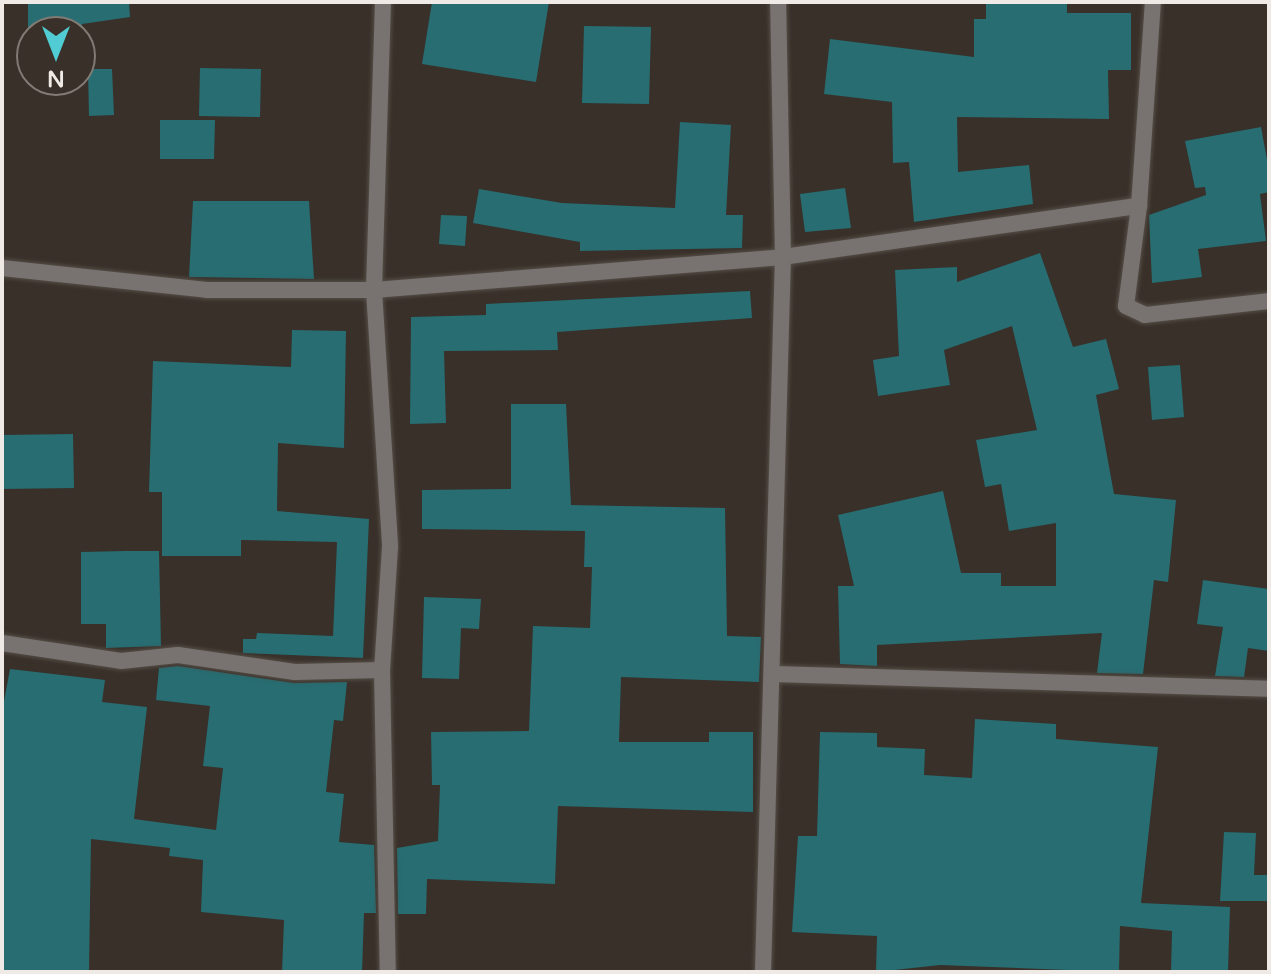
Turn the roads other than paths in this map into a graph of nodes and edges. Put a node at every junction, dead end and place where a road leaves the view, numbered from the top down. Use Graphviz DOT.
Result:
graph roads {
  1 [pos="383,2"];
  2 [pos="778,2"];
  3 [pos="1153,2"];
  4 [pos="1139,206"];
  5 [pos="783,257"];
  6 [pos="2,268"];
  7 [pos="374,290"];
  8 [pos="1269,301"];
  9 [pos="2,643"];
  10 [pos="382,670"];
  11 [pos="773,674"];
  12 [pos="1269,689"];
  13 [pos="388,972"];
  14 [pos="763,972"];
  1 -- 7 [label="street"];
  2 -- 5 [label="street"];
  3 -- 4 [label="street"];
  4 -- 5 [label="street"];
  4 -- 8 [label="street"];
  5 -- 7 [label="street"];
  5 -- 11 [label="street"];
  6 -- 7 [label="street"];
  7 -- 10 [label="street"];
  9 -- 10 [label="street"];
  10 -- 13 [label="street"];
  11 -- 12 [label="street"];
  11 -- 14 [label="street"];
}
